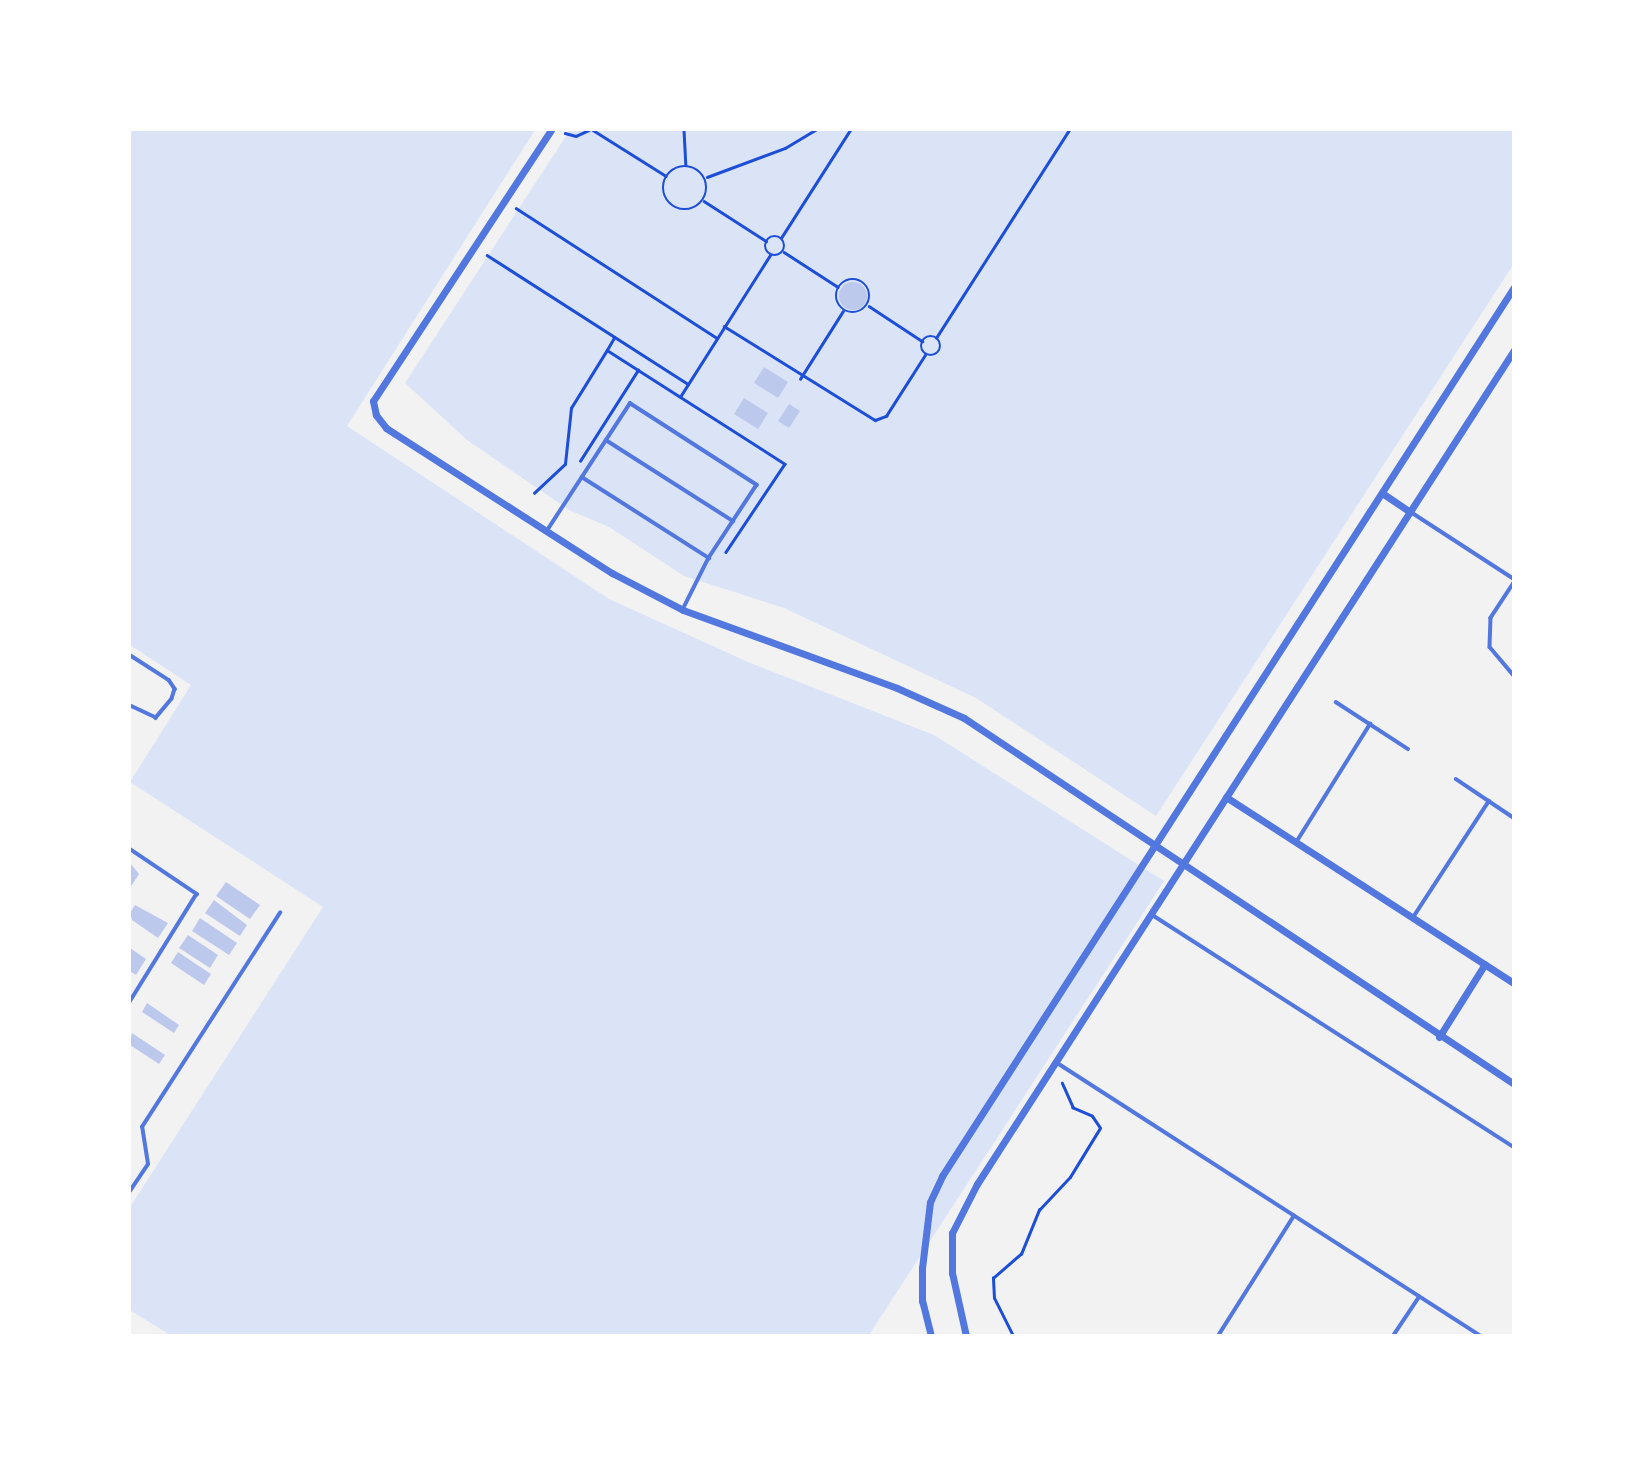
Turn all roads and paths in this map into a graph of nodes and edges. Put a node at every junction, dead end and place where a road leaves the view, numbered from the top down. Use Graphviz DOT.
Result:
graph roads {
  1 [pos="551,130"];
  2 [pos="591,130"];
  3 [pos="684,130"];
  4 [pos="815,130"];
  5 [pos="850,130"];
  6 [pos="1067,130"];
  7 [pos="565,133"];
  8 [pos="686,166"];
  9 [pos="666,176"];
  10 [pos="705,178"];
  11 [pos="704,201"];
  12 [pos="516,208"];
  13 [pos="781,238"];
  14 [pos="766,240"];
  15 [pos="784,252"];
  16 [pos="487,255"];
  17 [pos="770,255"];
  18 [pos="838,287"];
  19 [pos="1514,287"];
  20 [pos="868,306"];
  21 [pos="843,310"];
  22 [pos="724,326"];
  23 [pos="615,337"];
  24 [pos="717,338"];
  25 [pos="936,338"];
  26 [pos="922,341"];
  27 [pos="607,350"];
  28 [pos="1514,350"];
  29 [pos="925,355"];
  30 [pos="638,370"];
  31 [pos="800,378"];
  32 [pos="688,384"];
  33 [pos="606,440"];
  34 [pos="759,441"];
  35 [pos="756,446"];
  36 [pos="573,471"];
  37 [pos="582,477"];
  38 [pos="534,493"];
  39 [pos="1382,493"];
  40 [pos="1409,511"];
  41 [pos="733,521"];
  42 [pos="547,531"];
  43 [pos="709,558"];
  44 [pos="1514,581"];
  45 [pos="683,610"];
  46 [pos="130,654"];
  47 [pos="1514,676"];
  48 [pos="1336,702"];
  49 [pos="130,706"];
  50 [pos="1370,724"];
  51 [pos="1408,749"];
  52 [pos="1456,779"];
  53 [pos="1226,797"];
  54 [pos="1489,801"];
  55 [pos="1514,818"];
  56 [pos="1296,842"];
  57 [pos="1153,845"];
  58 [pos="130,849"];
  59 [pos="1182,866"];
  60 [pos="280,912"];
  61 [pos="1151,914"];
  62 [pos="1413,918"];
  63 [pos="1485,964"];
  64 [pos="1514,983"];
  65 [pos="130,1002"];
  66 [pos="1439,1037"];
  67 [pos="1056,1062"];
  68 [pos="1062,1083"];
  69 [pos="1514,1084"];
  70 [pos="1514,1147"];
  71 [pos="130,1191"];
  72 [pos="1295,1216"];
  73 [pos="1420,1296"];
  74 [pos="931,1335"];
  75 [pos="965,1335"];
  76 [pos="1013,1335"];
  77 [pos="1218,1335"];
  78 [pos="1393,1335"];
  79 [pos="1481,1335"];
  1 -- 42 [label="street"];
  2 -- 7 [label="path"];
  2 -- 9 [label="path"];
  3 -- 8 [label="path"];
  4 -- 10 [label="path"];
  5 -- 13 [label="path"];
  6 -- 25 [label="path"];
  8 -- 9 [label="path"];
  8 -- 10 [label="path"];
  9 -- 11 [label="path"];
  10 -- 11 [label="path"];
  11 -- 14 [label="path"];
  12 -- 24 [label="path"];
  13 -- 14 [label="path"];
  13 -- 15 [label="path"];
  14 -- 17 [label="path"];
  15 -- 17 [label="path"];
  15 -- 18 [label="path"];
  16 -- 23 [label="path"];
  17 -- 22 [label="path"];
  18 -- 20 [label="path"];
  18 -- 21 [label="path"];
  19 -- 39 [label="street"];
  20 -- 21 [label="path"];
  20 -- 26 [label="path"];
  21 -- 31 [label="path"];
  22 -- 24 [label="path"];
  22 -- 31 [label="path"];
  23 -- 27 [label="path"];
  23 -- 32 [label="path"];
  24 -- 32 [label="path"];
  25 -- 26 [label="path"];
  25 -- 29 [label="path"];
  26 -- 29 [label="path"];
  27 -- 30 [label="path"];
  27 -- 38 [label="path"];
  28 -- 40 [label="street"];
  29 -- 31 [label="path"];
  30 -- 32 [label="path"];
  30 -- 36 [label="path"];
  33 -- 37 [label="lane"];
  33 -- 41 [label="lane"];
  33 -- 41 [label="lane"];
  34 -- 35 [label="path"];
  37 -- 42 [label="lane"];
  37 -- 43 [label="lane"];
  39 -- 40 [label="street"];
  39 -- 57 [label="street"];
  40 -- 44 [label="lane"];
  40 -- 53 [label="street"];
  41 -- 43 [label="lane"];
  42 -- 45 [label="street"];
  43 -- 45 [label="lane"];
  44 -- 47 [label="lane"];
  45 -- 57 [label="street"];
  46 -- 49 [label="lane"];
  48 -- 50 [label="lane"];
  50 -- 51 [label="lane"];
  50 -- 56 [label="lane"];
  52 -- 54 [label="lane"];
  53 -- 56 [label="street"];
  53 -- 59 [label="street"];
  54 -- 55 [label="lane"];
  54 -- 62 [label="lane"];
  56 -- 62 [label="street"];
  57 -- 59 [label="street"];
  57 -- 74 [label="street"];
  58 -- 65 [label="lane"];
  59 -- 61 [label="street"];
  59 -- 66 [label="street"];
  60 -- 71 [label="lane"];
  61 -- 67 [label="street"];
  61 -- 70 [label="lane"];
  62 -- 63 [label="street"];
  63 -- 64 [label="street"];
  63 -- 66 [label="street"];
  66 -- 69 [label="street"];
  67 -- 72 [label="lane"];
  67 -- 75 [label="street"];
  68 -- 76 [label="path"];
  72 -- 73 [label="lane"];
  72 -- 77 [label="lane"];
  73 -- 78 [label="lane"];
  73 -- 79 [label="lane"];
}
